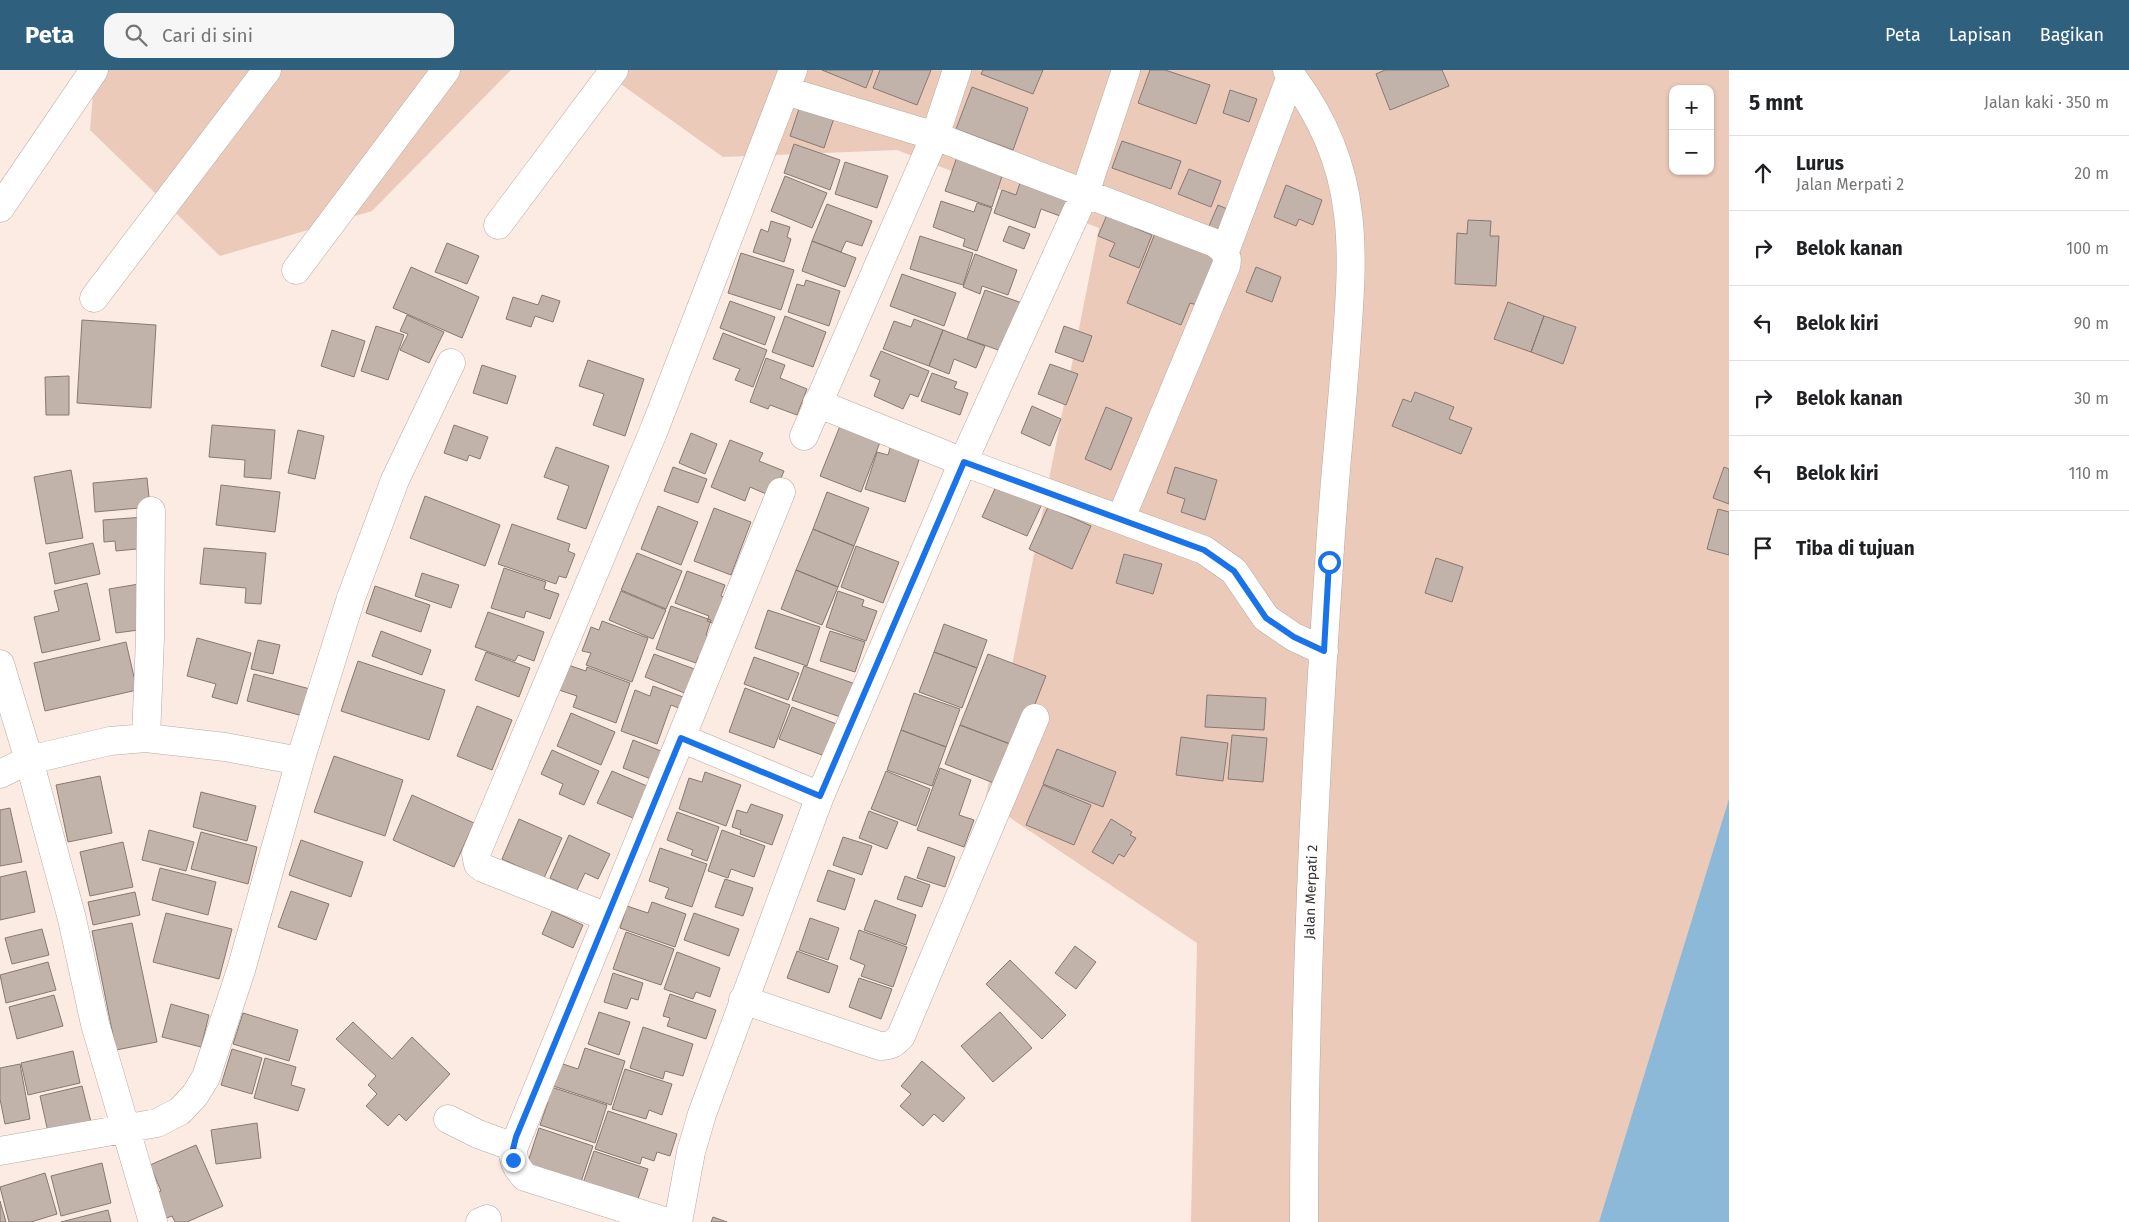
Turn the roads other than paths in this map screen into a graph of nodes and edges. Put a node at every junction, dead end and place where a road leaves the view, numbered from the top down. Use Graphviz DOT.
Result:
graph roads {
  1 [pos="94,70"];
  2 [pos="267,70"];
  3 [pos="446,70"];
  4 [pos="614,70"];
  5 [pos="957,70"];
  6 [pos="1126,70"];
  7 [pos="1289,73"];
  8 [pos="789,80"];
  9 [pos="935,136"];
  10 [pos="1085,193"];
  11 [pos="0,208"];
  12 [pos="498,225"];
  13 [pos="1225,251"];
  14 [pos="296,270"];
  15 [pos="94,298"];
  16 [pos="451,363"];
  17 [pos="817,403"];
  18 [pos="804,436"];
  19 [pos="964,462"];
  20 [pos="781,492"];
  21 [pos="151,511"];
  22 [pos="1121,518"];
  23 [pos="1324,651"];
  24 [pos="0,664"];
  25 [pos="1036,718"];
  26 [pos="146,738"];
  27 [pos="681,738"];
  28 [pos="29,760"];
  29 [pos="300,761"];
  30 [pos="0,774"];
  31 [pos="820,796"];
  32 [pos="607,917"];
  33 [pos="743,1000"];
  34 [pos="448,1119"];
  35 [pos="125,1128"];
  36 [pos="514,1147"];
  37 [pos="0,1151"];
  38 [pos="153,1222"];
  39 [pos="667,1222"];
  40 [pos="678,1222"];
  41 [pos="1304,1222"];
  1 -- 11 [label="street"];
  2 -- 15 [label="street"];
  3 -- 14 [label="street"];
  4 -- 12 [label="street"];
  5 -- 9 [label="street"];
  6 -- 10 [label="street"];
  7 -- 13 [label="street"];
  7 -- 23 [label="street, Jalan Merpati 2"];
  8 -- 9 [label="street"];
  8 -- 32 [label="street"];
  9 -- 10 [label="street"];
  9 -- 17 [label="street"];
  10 -- 13 [label="street"];
  10 -- 19 [label="street"];
  13 -- 22 [label="street"];
  16 -- 29 [label="street"];
  17 -- 18 [label="street"];
  17 -- 19 [label="street"];
  19 -- 22 [label="street"];
  19 -- 31 [label="street"];
  20 -- 27 [label="street"];
  21 -- 26 [label="street"];
  22 -- 23 [label="street"];
  23 -- 41 [label="street, Jalan Merpati 2"];
  24 -- 28 [label="street"];
  25 -- 33 [label="street"];
  26 -- 28 [label="street"];
  26 -- 29 [label="street"];
  27 -- 31 [label="street"];
  27 -- 32 [label="street"];
  28 -- 30 [label="street"];
  28 -- 35 [label="street"];
  29 -- 35 [label="street"];
  31 -- 33 [label="street"];
  32 -- 36 [label="street"];
  33 -- 40 [label="street"];
  34 -- 36 [label="street"];
  35 -- 37 [label="street"];
  35 -- 38 [label="street"];
  36 -- 39 [label="street"];
}
